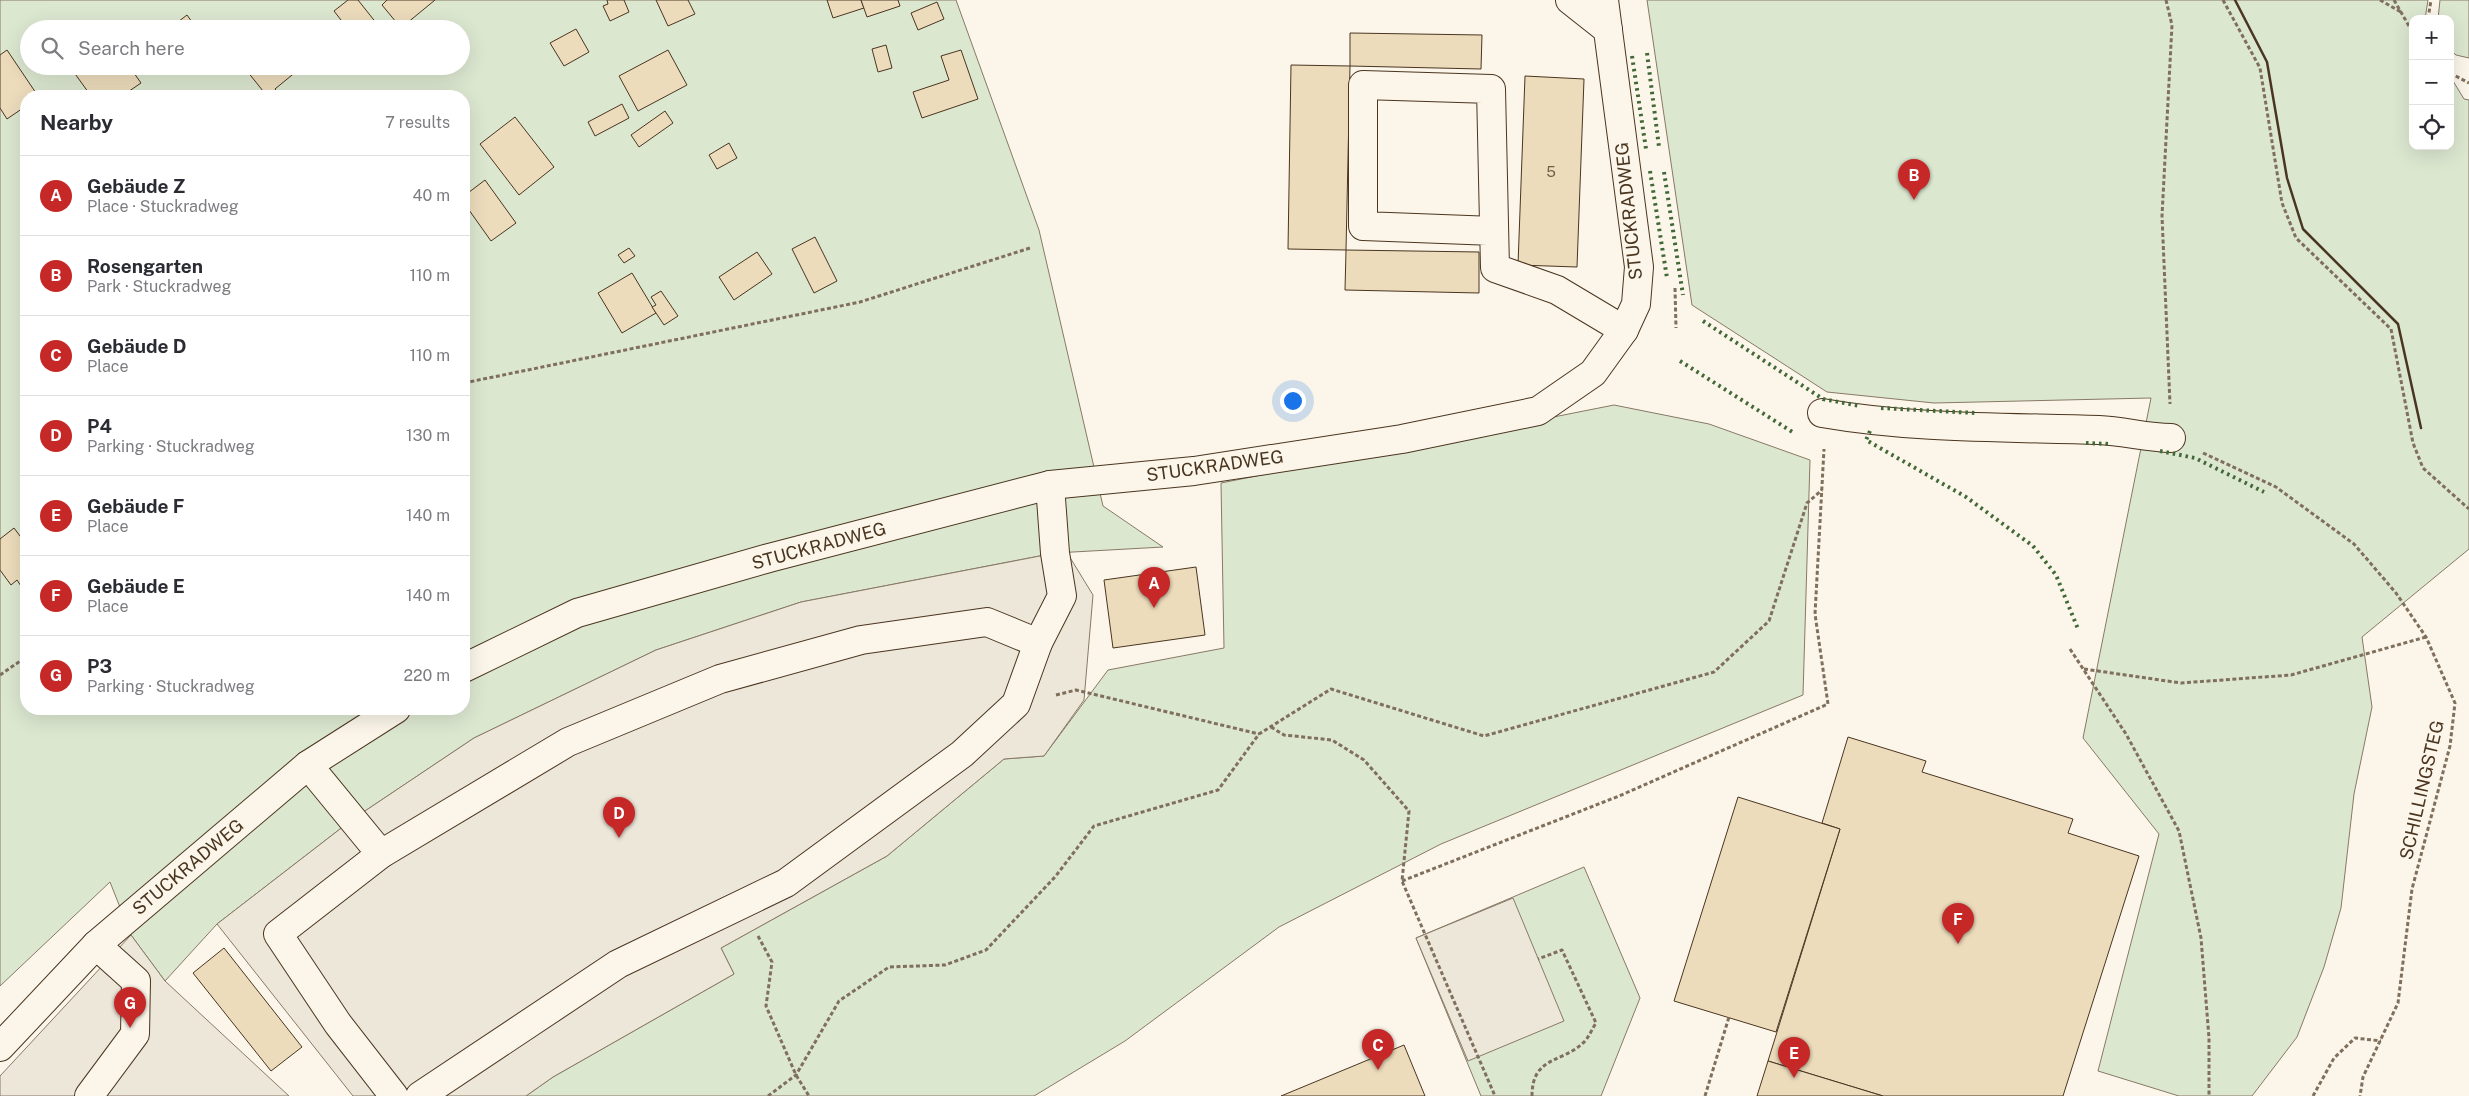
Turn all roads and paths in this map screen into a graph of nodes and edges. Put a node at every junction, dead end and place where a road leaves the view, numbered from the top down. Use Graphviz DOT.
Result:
graph roads {
  1 [pos="1570,0"];
  2 [pos="1604,0"];
  3 [pos="2166,0"];
  4 [pos="2223,0"];
  5 [pos="2380,0"];
  6 [pos="2394,0"];
  7 [pos="2431,0"];
  8 [pos="2402,13"];
  9 [pos="2429,15"];
  10 [pos="2409,26"];
  11 [pos="1608,30"];
  12 [pos="2454,75"];
  13 [pos="2469,83"];
  14 [pos="1494,230"];
  15 [pos="1030,248"];
  16 [pos="1624,330"];
  17 [pos="470,382"];
  18 [pos="1822,413"];
  19 [pos="2171,438"];
  20 [pos="1050,485"];
  21 [pos="1822,490"];
  22 [pos="2469,509"];
  23 [pos="2426,637"];
  24 [pos="1038,644"];
  25 [pos="2070,649"];
  26 [pos="20,660"];
  27 [pos="470,665"];
  28 [pos="2084,669"];
  29 [pos="0,675"];
  30 [pos="1016,704"];
  31 [pos="387,715"];
  32 [pos="1271,727"];
  33 [pos="1259,734"];
  34 [pos="308,765"];
  35 [pos="381,854"];
  36 [pos="1402,881"];
  37 [pos="741,905"];
  38 [pos="96,945"];
  39 [pos="1538,958"];
  40 [pos="1729,1017"];
  41 [pos="2381,1041"];
  42 [pos="0,1048"];
  43 [pos="796,1075"];
  44 [pos="89,1096"];
  45 [pos="394,1096"];
  46 [pos="420,1096"];
  47 [pos="768,1096"];
  48 [pos="809,1096"];
  49 [pos="1495,1096"];
  50 [pos="1532,1096"];
  51 [pos="1705,1096"];
  52 [pos="2209,1096"];
  53 [pos="2313,1096"];
  54 [pos="2360,1096"];
  1 -- 11 [label="street"];
  2 -- 11 [label="street, STUCKRADWEG"];
  3 -- 19 [label="path"];
  4 -- 22 [label="path"];
  5 -- 8 [label="path"];
  6 -- 8 [label="path"];
  7 -- 9 [label="path"];
  8 -- 10 [label="path"];
  11 -- 16 [label="street, STUCKRADWEG"];
  12 -- 13 [label="path"];
  14 -- 14 [label="street"];
  14 -- 16 [label="street"];
  15 -- 17 [label="path"];
  16 -- 20 [label="street, STUCKRADWEG"];
  18 -- 19 [label="street"];
  18 -- 21 [label="path"];
  19 -- 23 [label="path, SCHILLINGSTEG"];
  20 -- 24 [label="street"];
  20 -- 27 [label="street, STUCKRADWEG"];
  21 -- 32 [label="path"];
  21 -- 36 [label="path"];
  23 -- 28 [label="path"];
  23 -- 41 [label="path, SCHILLINGSTEG"];
  24 -- 30 [label="street"];
  24 -- 35 [label="street"];
  25 -- 28 [label="path"];
  26 -- 29 [label="path"];
  28 -- 52 [label="path"];
  30 -- 33 [label="path"];
  30 -- 37 [label="street"];
  31 -- 34 [label="street, STUCKRADWEG"];
  32 -- 33 [label="path"];
  32 -- 36 [label="path"];
  33 -- 43 [label="path"];
  34 -- 35 [label="street"];
  34 -- 38 [label="street, STUCKRADWEG"];
  35 -- 45 [label="street"];
  36 -- 49 [label="path"];
  37 -- 43 [label="path"];
  37 -- 46 [label="street"];
  38 -- 42 [label="street, STUCKRADWEG"];
  38 -- 44 [label="street"];
  39 -- 50 [label="path"];
  40 -- 51 [label="path"];
  41 -- 53 [label="path"];
  41 -- 54 [label="path, SCHILLINGSTEG"];
  43 -- 47 [label="path"];
  43 -- 48 [label="path"];
}
